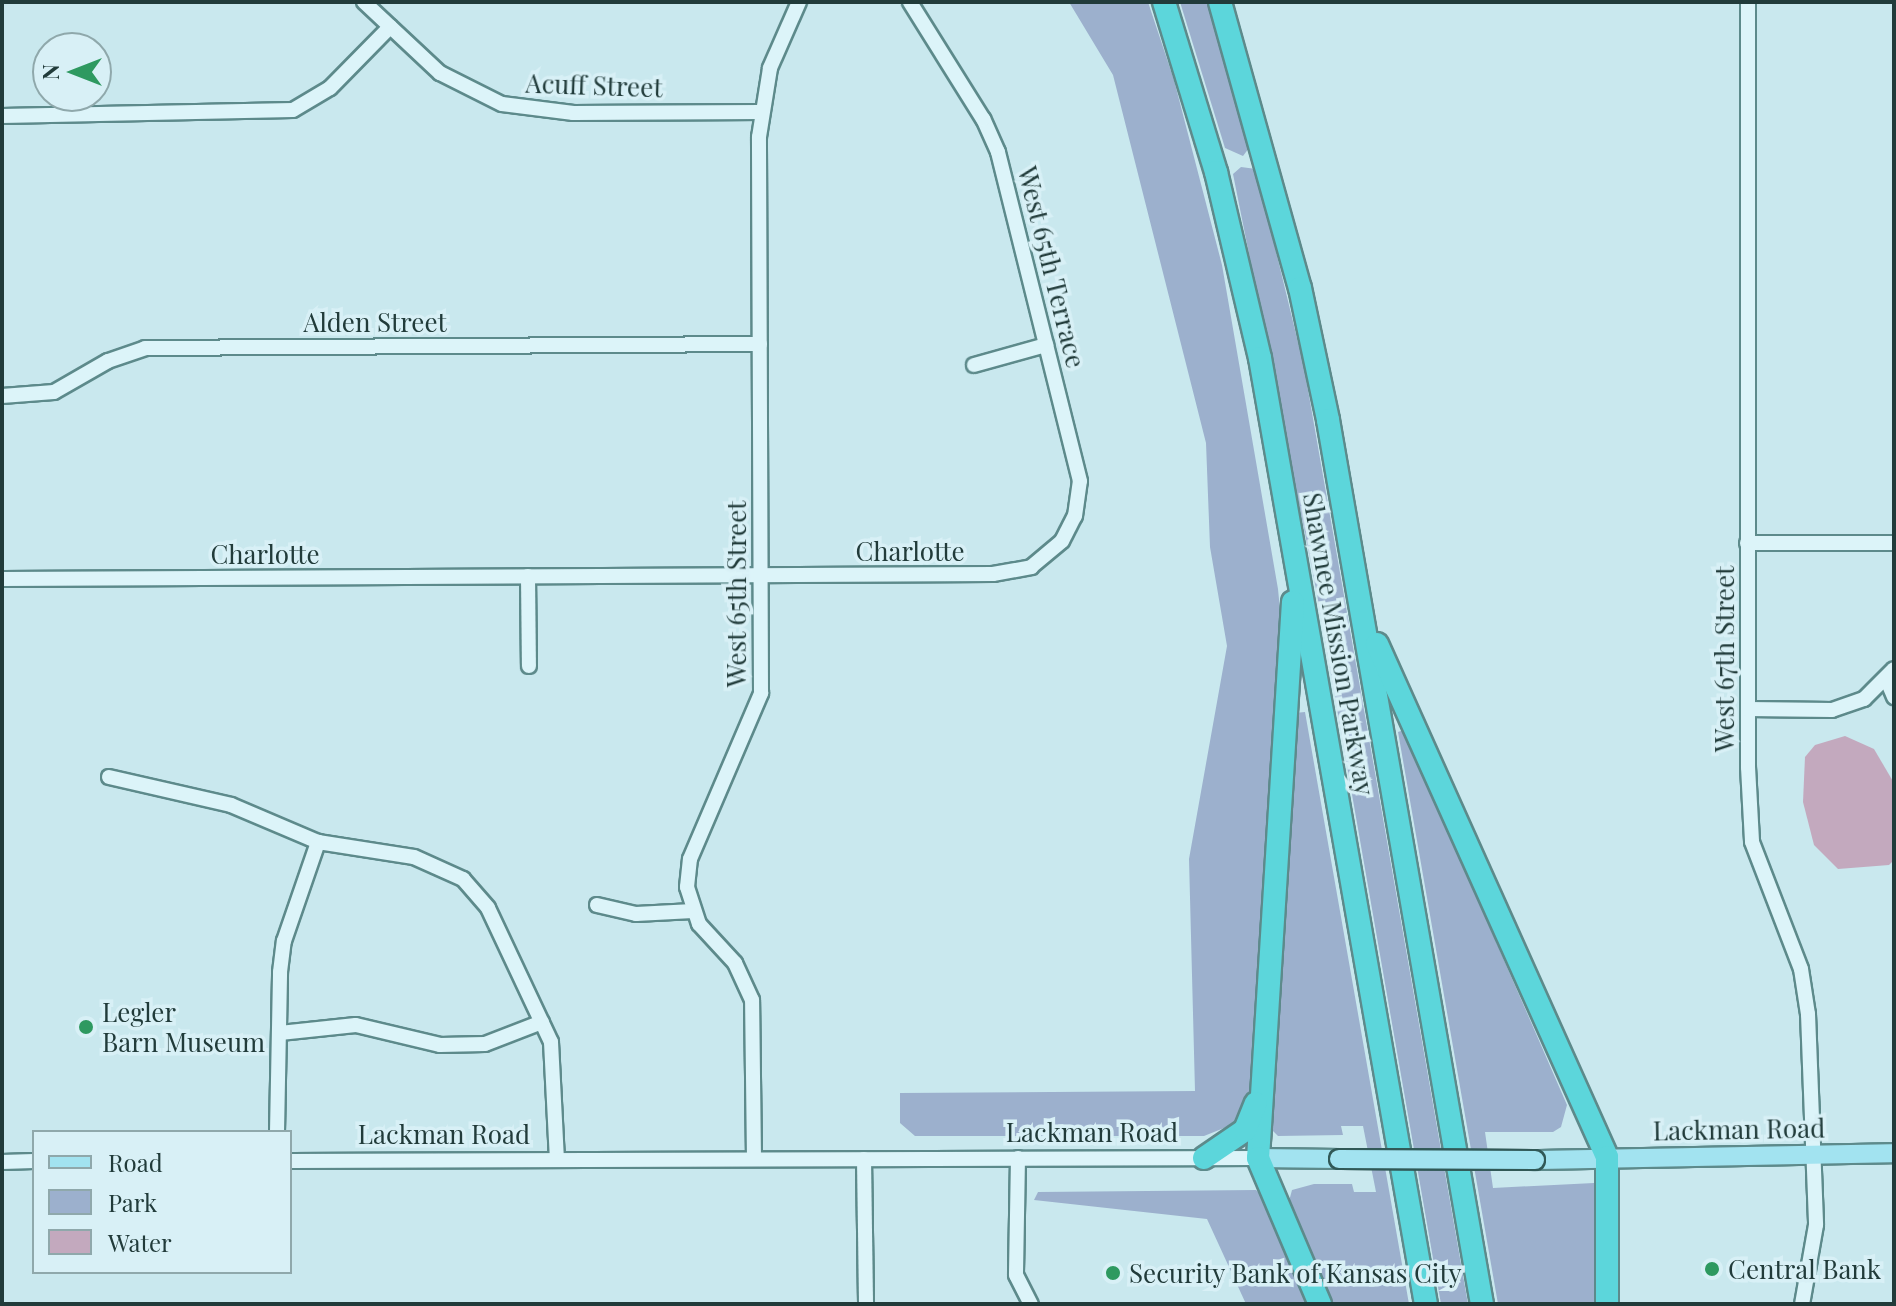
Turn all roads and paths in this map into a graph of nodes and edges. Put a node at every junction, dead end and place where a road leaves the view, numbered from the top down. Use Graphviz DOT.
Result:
graph roads {
  1 [pos="364,2"];
  2 [pos="799,2"];
  3 [pos="910,2"];
  4 [pos="1164,2"];
  5 [pos="1220,2"];
  6 [pos="1748,2"];
  7 [pos="390,27"];
  8 [pos="761,112"];
  9 [pos="2,116"];
  10 [pos="760,344"];
  11 [pos="1046,345"];
  12 [pos="974,365"];
  13 [pos="2,396"];
  14 [pos="1747,543"];
  15 [pos="1894,543"];
  16 [pos="1295,552"];
  17 [pos="1048,556"];
  18 [pos="761,575"];
  19 [pos="528,576"];
  20 [pos="2,579"];
  21 [pos="1362,606"];
  22 [pos="529,666"];
  23 [pos="1890,674"];
  24 [pos="1894,697"];
  25 [pos="1748,709"];
  26 [pos="109,777"];
  27 [pos="318,842"];
  28 [pos="597,905"];
  29 [pos="693,911"];
  30 [pos="542,1022"];
  31 [pos="280,1033"];
  32 [pos="1266,1042"];
  33 [pos="277,1130"];
  34 [pos="1812,1152"];
  35 [pos="1894,1153"];
  36 [pos="1607,1157"];
  37 [pos="754,1158"];
  38 [pos="1018,1158"];
  39 [pos="1204,1158"];
  40 [pos="1258,1158"];
  41 [pos="864,1159"];
  42 [pos="557,1160"];
  43 [pos="32,1161"];
  44 [pos="292,1161"];
  45 [pos="2,1162"];
  46 [pos="866,1304"];
  47 [pos="1031,1304"];
  48 [pos="1320,1304"];
  49 [pos="1426,1304"];
  50 [pos="1482,1304"];
  51 [pos="1607,1304"];
  52 [pos="1802,1304"];
  1 -- 7 [label="street, Acuff Street"];
  2 -- 8 [label="street, West 65th Street"];
  3 -- 11 [label="street, West 65th Terrace"];
  4 -- 16 [label="highway, Shawnee Mission Parkway"];
  5 -- 21 [label="highway, Shawnee Mission Parkway"];
  6 -- 14 [label="street, West 67th Street"];
  7 -- 8 [label="street, Acuff Street"];
  7 -- 9 [label="street"];
  8 -- 10 [label="street, West 65th Street"];
  10 -- 13 [label="street, Alden Street"];
  10 -- 18 [label="street, West 65th Street"];
  11 -- 12 [label="street"];
  11 -- 17 [label="street, West 65th Terrace"];
  14 -- 15 [label="street"];
  14 -- 25 [label="street, West 67th Street"];
  16 -- 32 [label="highway"];
  16 -- 49 [label="highway, Shawnee Mission Parkway"];
  17 -- 18 [label="street, Charlotte"];
  18 -- 19 [label="street, Charlotte"];
  18 -- 29 [label="street, West 65th Street"];
  19 -- 20 [label="street, Charlotte"];
  19 -- 22 [label="street"];
  21 -- 36 [label="highway"];
  21 -- 50 [label="highway, Shawnee Mission Parkway"];
  23 -- 24 [label="street"];
  23 -- 25 [label="street"];
  25 -- 34 [label="street, West 67th Street"];
  26 -- 27 [label="street"];
  27 -- 30 [label="street"];
  27 -- 31 [label="street"];
  28 -- 29 [label="street"];
  29 -- 37 [label="street"];
  30 -- 31 [label="street"];
  30 -- 42 [label="street"];
  31 -- 33 [label="street"];
  32 -- 39 [label="highway"];
  32 -- 40 [label="highway"];
  34 -- 35 [label="main road, Lackman Road"];
  34 -- 36 [label="main road, Lackman Road"];
  34 -- 52 [label="street, West 67th Street"];
  36 -- 40 [label="main road, Lackman Road, bridge"];
  36 -- 51 [label="highway"];
  37 -- 41 [label="street, Lackman Road"];
  37 -- 42 [label="street, Lackman Road"];
  38 -- 39 [label="street, Lackman Road"];
  38 -- 41 [label="street, Lackman Road"];
  38 -- 47 [label="street"];
  39 -- 40 [label="street, Lackman Road"];
  40 -- 48 [label="highway"];
  41 -- 46 [label="street"];
  42 -- 44 [label="street, Lackman Road"];
  43 -- 45 [label="street"];
}
